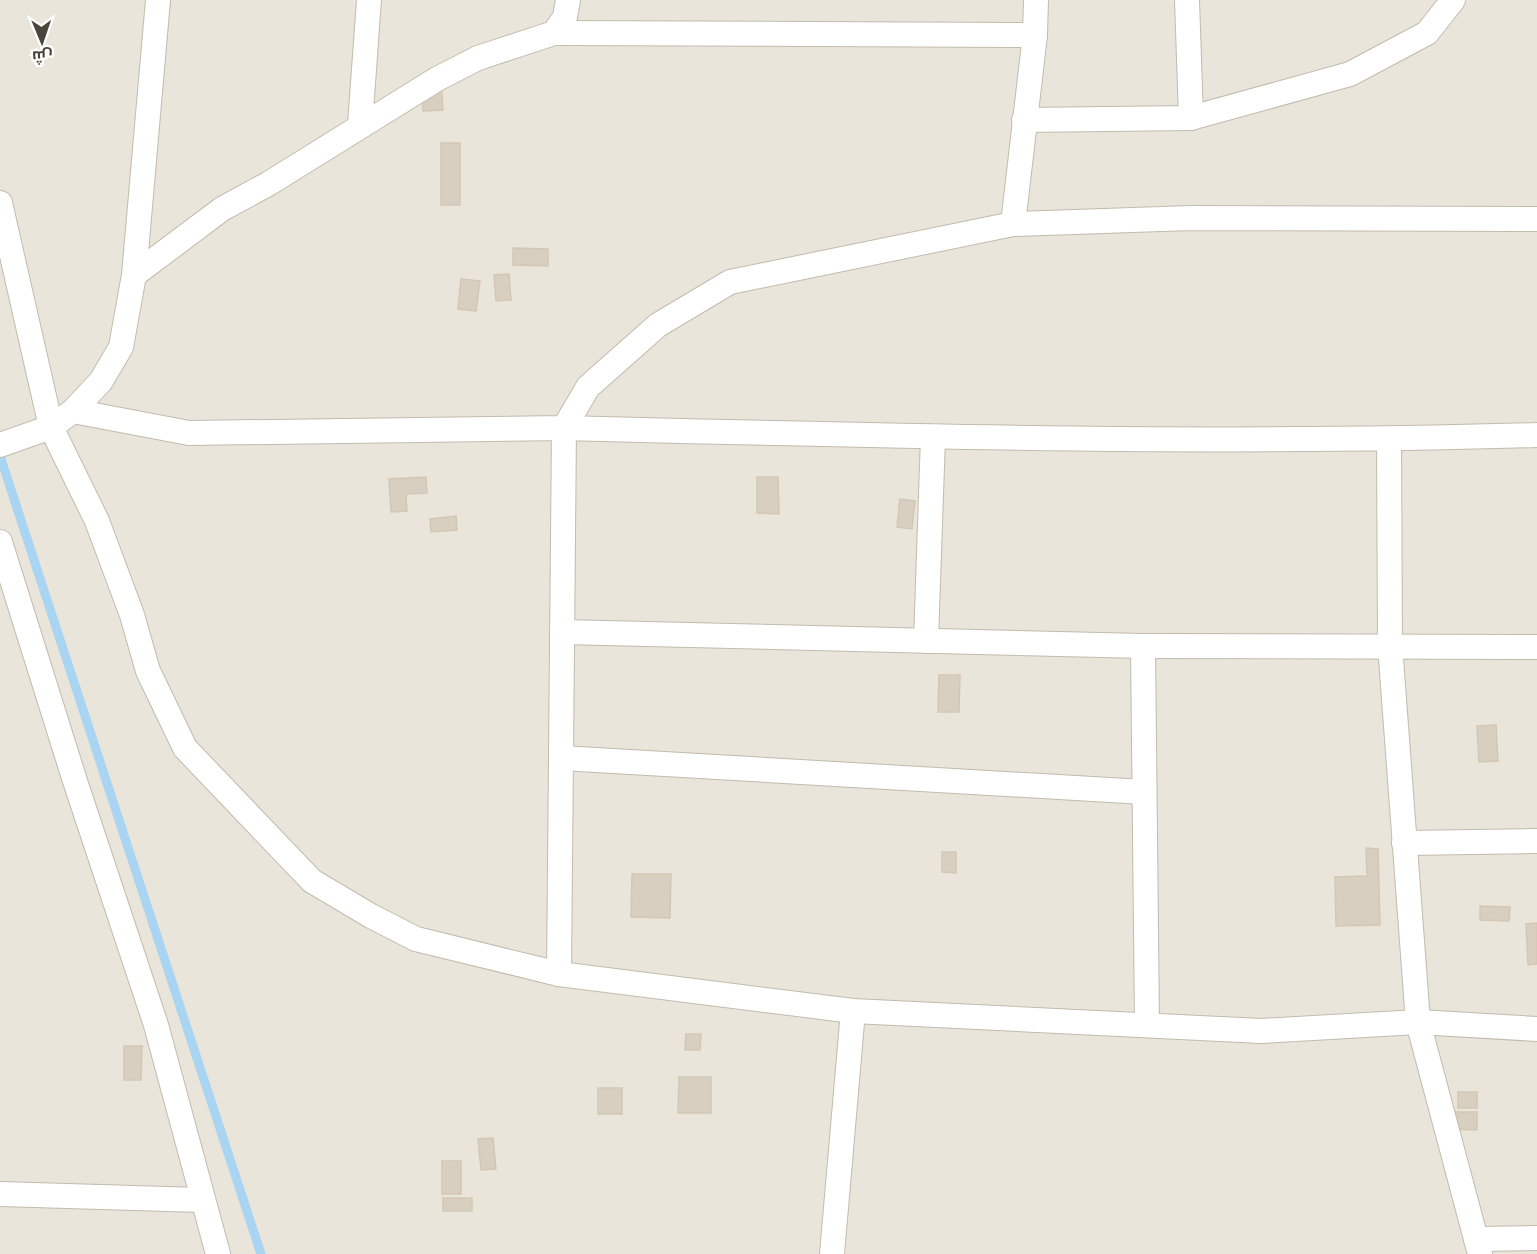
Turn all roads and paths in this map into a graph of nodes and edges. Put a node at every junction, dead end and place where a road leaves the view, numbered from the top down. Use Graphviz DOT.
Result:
graph roads {
  1 [pos="158,0"];
  2 [pos="369,0"];
  3 [pos="568,0"];
  4 [pos="1036,0"];
  5 [pos="1187,0"];
  6 [pos="1453,0"];
  7 [pos="554,33"];
  8 [pos="1035,35"];
  9 [pos="1191,118"];
  10 [pos="1024,120"];
  11 [pos="360,125"];
  12 [pos="0,203"];
  13 [pos="1537,219"];
  14 [pos="1012,224"];
  15 [pos="134,275"];
  16 [pos="73,411"];
  17 [pos="51,427"];
  18 [pos="564,428"];
  19 [pos="1537,435"];
  20 [pos="933,437"];
  21 [pos="1389,440"];
  22 [pos="0,445"];
  23 [pos="0,542"];
  24 [pos="562,632"];
  25 [pos="926,641"];
  26 [pos="1390,645"];
  27 [pos="1143,646"];
  28 [pos="1537,647"];
  29 [pos="561,758"];
  30 [pos="1144,792"];
  31 [pos="1537,841"];
  32 [pos="1404,843"];
  33 [pos="559,974"];
  34 [pos="853,1011"];
  35 [pos="1418,1023"];
  36 [pos="1147,1025"];
  37 [pos="1537,1029"];
  38 [pos="0,1194"];
  39 [pos="201,1200"];
  40 [pos="1537,1238"];
  41 [pos="1478,1246"];
  42 [pos="218,1254"];
  43 [pos="832,1254"];
  1 -- 15 [label="street"];
  2 -- 11 [label="street"];
  3 -- 7 [label="street"];
  4 -- 8 [label="street"];
  5 -- 9 [label="street"];
  6 -- 9 [label="street"];
  7 -- 8 [label="street"];
  7 -- 11 [label="street"];
  8 -- 10 [label="street"];
  9 -- 10 [label="street"];
  10 -- 14 [label="street"];
  11 -- 15 [label="street"];
  12 -- 17 [label="street"];
  13 -- 14 [label="street"];
  14 -- 18 [label="street"];
  15 -- 16 [label="street"];
  16 -- 17 [label="street"];
  16 -- 18 [label="street"];
  17 -- 22 [label="street"];
  17 -- 33 [label="street"];
  18 -- 20 [label="street"];
  18 -- 24 [label="street"];
  19 -- 21 [label="street"];
  20 -- 21 [label="street"];
  20 -- 25 [label="street"];
  21 -- 26 [label="street"];
  23 -- 39 [label="street"];
  24 -- 25 [label="street"];
  24 -- 29 [label="street"];
  25 -- 27 [label="street"];
  26 -- 27 [label="street"];
  26 -- 28 [label="street"];
  26 -- 32 [label="street"];
  27 -- 30 [label="street"];
  29 -- 30 [label="street"];
  29 -- 33 [label="street"];
  30 -- 36 [label="street"];
  31 -- 32 [label="street"];
  32 -- 35 [label="street"];
  33 -- 34 [label="street"];
  34 -- 36 [label="street"];
  34 -- 43 [label="street"];
  35 -- 36 [label="street"];
  35 -- 37 [label="street"];
  35 -- 41 [label="street"];
  38 -- 39 [label="street"];
  39 -- 42 [label="street"];
  40 -- 41 [label="street"];
}
